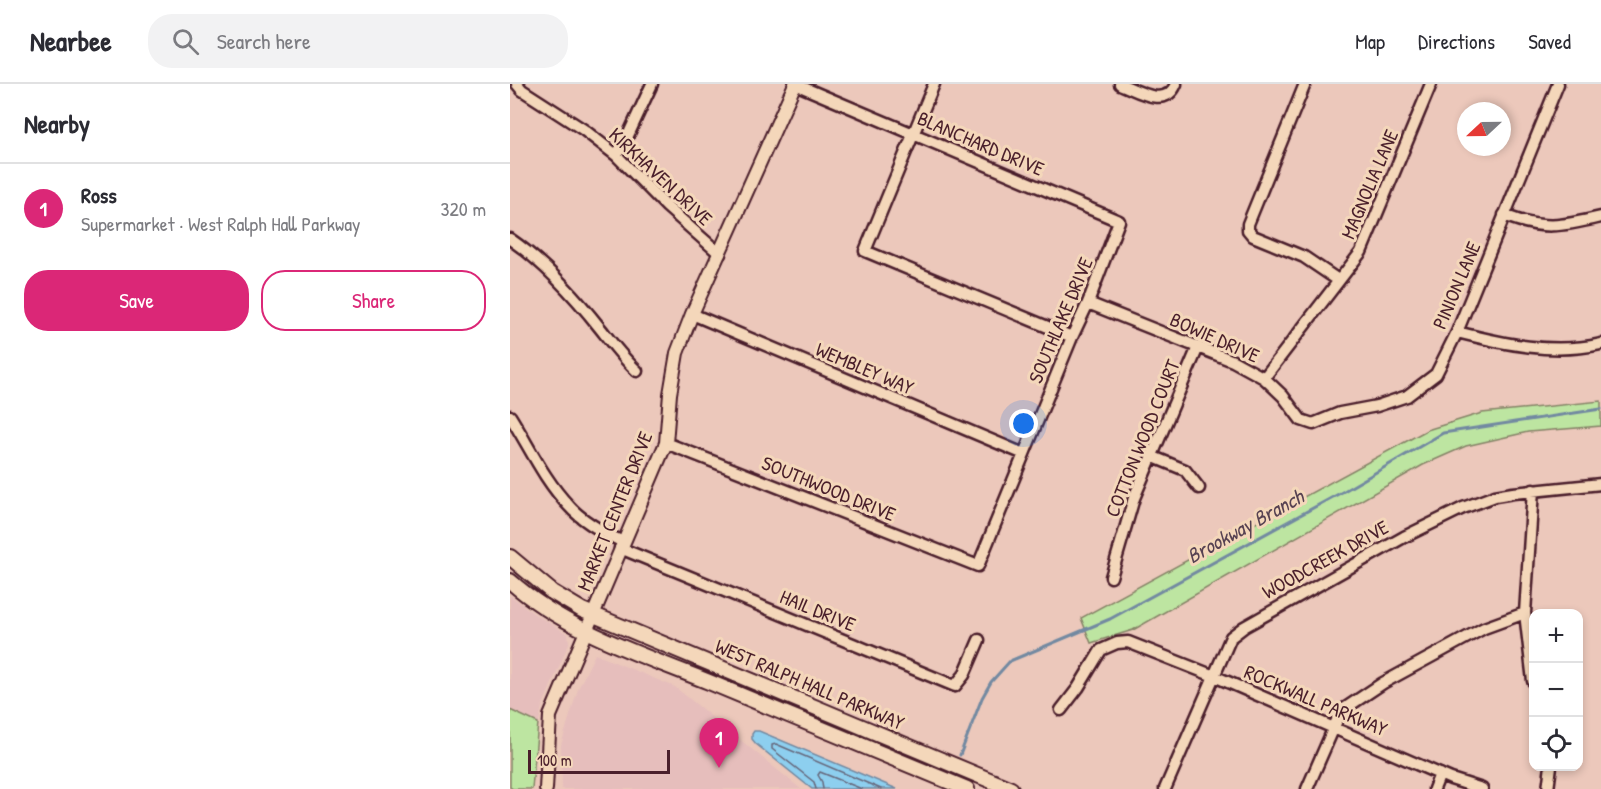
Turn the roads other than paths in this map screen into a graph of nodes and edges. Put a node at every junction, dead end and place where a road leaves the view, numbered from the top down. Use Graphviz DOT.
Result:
graph roads {
  1 [pos="652,84"];
  2 [pos="795,84"];
  3 [pos="934,84"];
  4 [pos="1120,84"];
  5 [pos="1176,84"];
  6 [pos="1305,84"];
  7 [pos="1431,84"];
  8 [pos="1558,84"];
  9 [pos="517,85"];
  10 [pos="913,134"];
  11 [pos="616,155"];
  12 [pos="1504,215"];
  13 [pos="1601,217"];
  14 [pos="1119,221"];
  15 [pos="510,239"];
  16 [pos="720,254"];
  17 [pos="1338,280"];
  18 [pos="1088,303"];
  19 [pos="692,314"];
  20 [pos="1457,332"];
  21 [pos="1072,338"];
  22 [pos="1601,344"];
  23 [pos="1198,347"];
  24 [pos="637,371"];
  25 [pos="1264,378"];
  26 [pos="510,417"];
  27 [pos="1313,424"];
  28 [pos="666,443"];
  29 [pos="1024,454"];
  30 [pos="1151,456"];
  31 [pos="1601,484"];
  32 [pos="1199,488"];
  33 [pos="1533,490"];
  34 [pos="622,545"];
  35 [pos="510,557"];
  36 [pos="978,566"];
  37 [pos="1111,578"];
  38 [pos="510,581"];
  39 [pos="1525,613"];
  40 [pos="594,614"];
  41 [pos="588,631"];
  42 [pos="979,640"];
  43 [pos="1531,663"];
  44 [pos="1214,676"];
  45 [pos="1061,710"];
  46 [pos="1334,728"];
  47 [pos="1550,771"];
  48 [pos="1440,774"];
  49 [pos="546,789"];
  50 [pos="967,789"];
  51 [pos="1011,789"];
  52 [pos="1165,789"];
  53 [pos="1307,789"];
  54 [pos="1434,789"];
  55 [pos="1482,789"];
  56 [pos="1548,789"];
  1 -- 11 [label="street"];
  2 -- 10 [label="street, BLANCHARD DRIVE"];
  2 -- 16 [label="street, MARKET CENTER DRIVE"];
  3 -- 10 [label="street"];
  4 -- 5 [label="street"];
  6 -- 17 [label="street"];
  7 -- 17 [label="street, MAGNOLIA LANE"];
  8 -- 12 [label="street, PINION LANE"];
  9 -- 11 [label="street, KIRKHAVEN DRIVE"];
  10 -- 14 [label="street, BLANCHARD DRIVE"];
  10 -- 21 [label="street"];
  11 -- 16 [label="street, KIRKHAVEN DRIVE"];
  12 -- 13 [label="street"];
  12 -- 20 [label="street, PINION LANE"];
  14 -- 18 [label="street, SOUTHLAKE DRIVE"];
  15 -- 24 [label="street"];
  16 -- 19 [label="street, MARKET CENTER DRIVE"];
  17 -- 25 [label="street, MAGNOLIA LANE"];
  18 -- 21 [label="street, SOUTHLAKE DRIVE"];
  18 -- 23 [label="street, BOWIE DRIVE"];
  19 -- 28 [label="street, MARKET CENTER DRIVE"];
  19 -- 29 [label="street, WEMBLEY WAY"];
  20 -- 22 [label="street"];
  20 -- 27 [label="street, PINION LANE"];
  21 -- 29 [label="street, SOUTHLAKE DRIVE"];
  23 -- 25 [label="street, BOWIE DRIVE"];
  23 -- 30 [label="street, COTTON WOOD COURT"];
  25 -- 27 [label="street, BOWIE DRIVE"];
  26 -- 34 [label="street"];
  28 -- 34 [label="street, MARKET CENTER DRIVE"];
  28 -- 36 [label="street, SOUTHWOOD DRIVE"];
  29 -- 36 [label="street, SOUTHLAKE DRIVE"];
  30 -- 32 [label="street"];
  30 -- 37 [label="street, COTTON WOOD COURT"];
  31 -- 33 [label="street, WOODCREEK DRIVE"];
  33 -- 39 [label="street"];
  33 -- 44 [label="street, WOODCREEK DRIVE"];
  34 -- 40 [label="street, MARKET CENTER DRIVE"];
  34 -- 42 [label="street, HAIL DRIVE"];
  35 -- 40 [label="main road, WEST RALPH HALL PARKWAY"];
  38 -- 41 [label="main road, WEST RALPH HALL PARKWAY"];
  39 -- 43 [label="street"];
  39 -- 46 [label="street"];
  40 -- 41 [label="street, MARKET CENTER DRIVE"];
  40 -- 51 [label="main road, WEST RALPH HALL PARKWAY"];
  41 -- 49 [label="street, MARKET CENTER DRIVE"];
  41 -- 50 [label="main road, WEST RALPH HALL PARKWAY"];
  44 -- 45 [label="street, ROCKWALL PARKWAY"];
  44 -- 46 [label="street, ROCKWALL PARKWAY"];
  44 -- 52 [label="street, WOODCREEK DRIVE"];
  46 -- 48 [label="street, ROCKWALL PARKWAY"];
  46 -- 53 [label="street"];
  47 -- 56 [label="street"];
  48 -- 54 [label="street"];
  48 -- 55 [label="street, ROCKWALL PARKWAY"];
}
